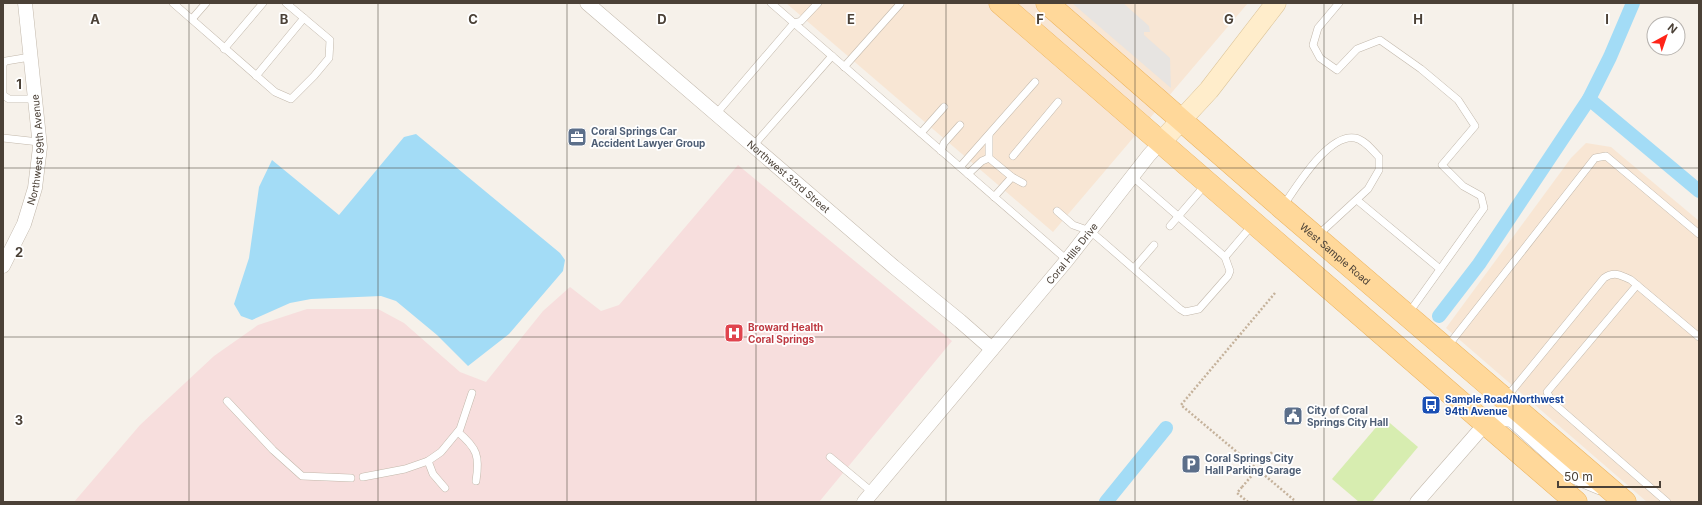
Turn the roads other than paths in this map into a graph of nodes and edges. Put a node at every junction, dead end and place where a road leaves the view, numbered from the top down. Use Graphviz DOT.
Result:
graph roads {
  1 [pos="24,3"];
  2 [pos="173,3"];
  3 [pos="206,3"];
  4 [pos="263,3"];
  5 [pos="286,3"];
  6 [pos="587,3"];
  7 [pos="771,3"];
  8 [pos="818,3"];
  9 [pos="1000,3"];
  10 [pos="1047,3"];
  11 [pos="1275,3"];
  12 [pos="1339,3"];
  13 [pos="900,4"];
  14 [pos="304,18"];
  15 [pos="192,19"];
  16 [pos="794,23"];
  17 [pos="224,48"];
  18 [pos="832,56"];
  19 [pos="30,57"];
  20 [pos="844,67"];
  21 [pos="256,76"];
  22 [pos="1035,82"];
  23 [pos="35,99"];
  24 [pos="1058,102"];
  25 [pos="944,107"];
  26 [pos="716,114"];
  27 [pos="1182,120"];
  28 [pos="960,125"];
  29 [pos="921,134"];
  30 [pos="989,134"];
  31 [pos="3,138"];
  32 [pos="39,142"];
  33 [pos="1161,142"];
  34 [pos="753,146"];
  35 [pos="941,150"];
  36 [pos="1013,156"];
  37 [pos="989,158"];
  38 [pos="960,167"];
  39 [pos="968,174"];
  40 [pos="1012,177"];
  41 [pos="1133,177"];
  42 [pos="1023,182"];
  43 [pos="1208,182"];
  44 [pos="994,197"];
  45 [pos="1357,200"];
  46 [pos="1282,208"];
  47 [pos="1058,212"];
  48 [pos="1178,217"];
  49 [pos="1254,222"];
  50 [pos="1170,226"];
  51 [pos="1090,232"];
  52 [pos="1699,234"];
  53 [pos="1316,238"];
  54 [pos="1154,245"];
  55 [pos="1224,257"];
  56 [pos="1067,260"];
  57 [pos="3,266"];
  58 [pos="1134,268"];
  59 [pos="1440,269"];
  60 [pos="1637,285"];
  61 [pos="1406,315"];
  62 [pos="1699,337"];
  63 [pos="1389,338"];
  64 [pos="1445,348"];
  65 [pos="992,349"];
  66 [pos="472,393"];
  67 [pos="1504,399"];
  68 [pos="227,401"];
  69 [pos="1486,423"];
  70 [pos="458,432"];
  71 [pos="830,457"];
  72 [pos="428,461"];
  73 [pos="363,477"];
  74 [pos="351,478"];
  75 [pos="476,481"];
  76 [pos="445,488"];
  77 [pos="868,497"];
  78 [pos="1620,498"];
  79 [pos="1421,500"];
  80 [pos="1576,502"];
  81 [pos="1667,502"];
  1 -- 19 [label="street, Northwest 99th Avenue"];
  2 -- 15 [label="lane"];
  3 -- 15 [label="lane"];
  4 -- 17 [label="lane"];
  5 -- 14 [label="lane"];
  6 -- 26 [label="street, Northwest 33rd Street"];
  7 -- 16 [label="lane"];
  8 -- 16 [label="lane"];
  9 -- 33 [label="main road"];
  10 -- 27 [label="main road, West Sample Road"];
  11 -- 27 [label="street, Coral Hills Drive"];
  12 -- 59 [label="lane"];
  13 -- 20 [label="lane"];
  14 -- 21 [label="lane"];
  14 -- 21 [label="lane"];
  15 -- 17 [label="lane"];
  16 -- 18 [label="lane"];
  16 -- 26 [label="lane"];
  17 -- 21 [label="lane"];
  18 -- 20 [label="lane"];
  18 -- 34 [label="lane"];
  19 -- 23 [label="street, Northwest 99th Avenue"];
  19 -- 23 [label="lane"];
  20 -- 29 [label="lane"];
  22 -- 30 [label="lane"];
  23 -- 32 [label="street, Northwest 99th Avenue"];
  24 -- 36 [label="lane"];
  25 -- 29 [label="lane"];
  26 -- 34 [label="street, Northwest 33rd Street"];
  27 -- 33 [label="street, Coral Hills Drive"];
  27 -- 46 [label="main road, West Sample Road"];
  28 -- 35 [label="lane"];
  29 -- 35 [label="lane"];
  30 -- 37 [label="lane"];
  30 -- 38 [label="lane"];
  31 -- 32 [label="lane"];
  32 -- 57 [label="street, Northwest 99th Avenue"];
  33 -- 41 [label="street, Coral Hills Drive"];
  33 -- 43 [label="main road"];
  34 -- 65 [label="street, Northwest 33rd Street"];
  35 -- 38 [label="lane"];
  37 -- 39 [label="lane"];
  37 -- 40 [label="lane"];
  38 -- 39 [label="lane"];
  39 -- 44 [label="lane"];
  40 -- 42 [label="lane"];
  40 -- 44 [label="lane"];
  41 -- 48 [label="lane"];
  41 -- 51 [label="street, Coral Hills Drive"];
  43 -- 48 [label="lane"];
  43 -- 49 [label="main road"];
  44 -- 56 [label="lane"];
  45 -- 46 [label="lane"];
  45 -- 53 [label="lane"];
  45 -- 59 [label="lane"];
  46 -- 53 [label="main road, West Sample Road"];
  47 -- 51 [label="lane"];
  48 -- 50 [label="lane"];
  48 -- 55 [label="lane"];
  49 -- 55 [label="lane"];
  49 -- 63 [label="main road"];
  51 -- 56 [label="street, Coral Hills Drive"];
  51 -- 58 [label="lane"];
  52 -- 64 [label="lane"];
  53 -- 61 [label="main road, West Sample Road"];
  54 -- 58 [label="lane"];
  55 -- 58 [label="lane"];
  56 -- 65 [label="street, Coral Hills Drive"];
  59 -- 61 [label="lane"];
  60 -- 62 [label="lane"];
  60 -- 67 [label="lane"];
  60 -- 81 [label="lane"];
  61 -- 64 [label="main road, West Sample Road"];
  63 -- 67 [label="main road"];
  63 -- 69 [label="main road"];
  64 -- 67 [label="main road, West Sample Road"];
  65 -- 77 [label="street, Coral Hills Drive"];
  66 -- 70 [label="lane"];
  67 -- 78 [label="main road, West Sample Road"];
  68 -- 74 [label="lane"];
  69 -- 78 [label="street"];
  69 -- 79 [label="street"];
  69 -- 80 [label="main road"];
  70 -- 72 [label="lane"];
  70 -- 75 [label="lane"];
  71 -- 77 [label="lane"];
  72 -- 73 [label="lane"];
  72 -- 76 [label="lane"];
}
